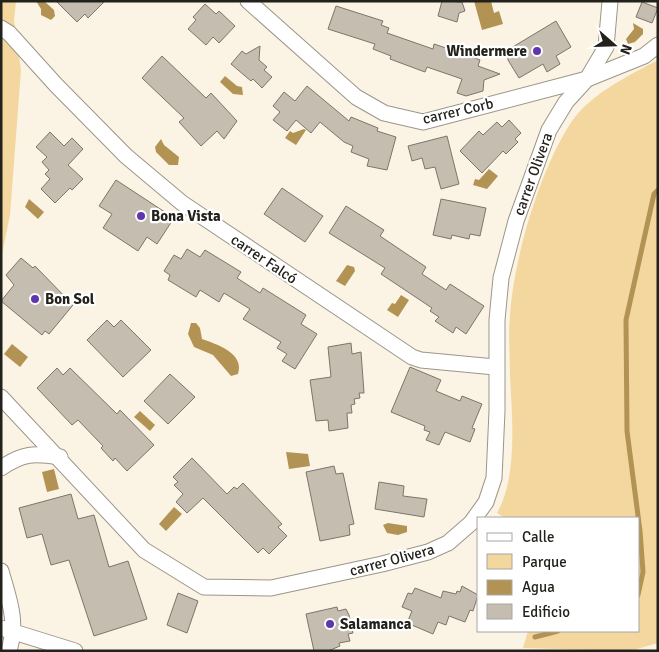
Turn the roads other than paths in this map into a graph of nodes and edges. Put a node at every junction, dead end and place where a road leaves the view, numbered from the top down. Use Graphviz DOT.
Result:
graph roads {
  1 [pos="248,1"];
  2 [pos="610,1"];
  3 [pos="1,28"];
  4 [pos="658,45"];
  5 [pos="587,79"];
  6 [pos="495,367"];
  7 [pos="1,397"];
  8 [pos="60,457"];
  9 [pos="1,468"];
  10 [pos="1,571"];
  11 [pos="8,624"];
  12 [pos="1,650"];
  13 [pos="10,651"];
  14 [pos="75,651"];
  1 -- 5 [label="street, carrer Corb"];
  2 -- 5 [label="street"];
  3 -- 6 [label="street, carrer Falcó"];
  4 -- 5 [label="street, carrer Corb"];
  5 -- 6 [label="street, carrer Olivera"];
  6 -- 8 [label="street, carrer Olivera"];
  7 -- 8 [label="street, carrer Olivera"];
  8 -- 9 [label="street"];
  10 -- 11 [label="street"];
  11 -- 12 [label="street"];
  11 -- 13 [label="street"];
  11 -- 14 [label="street"];
}
